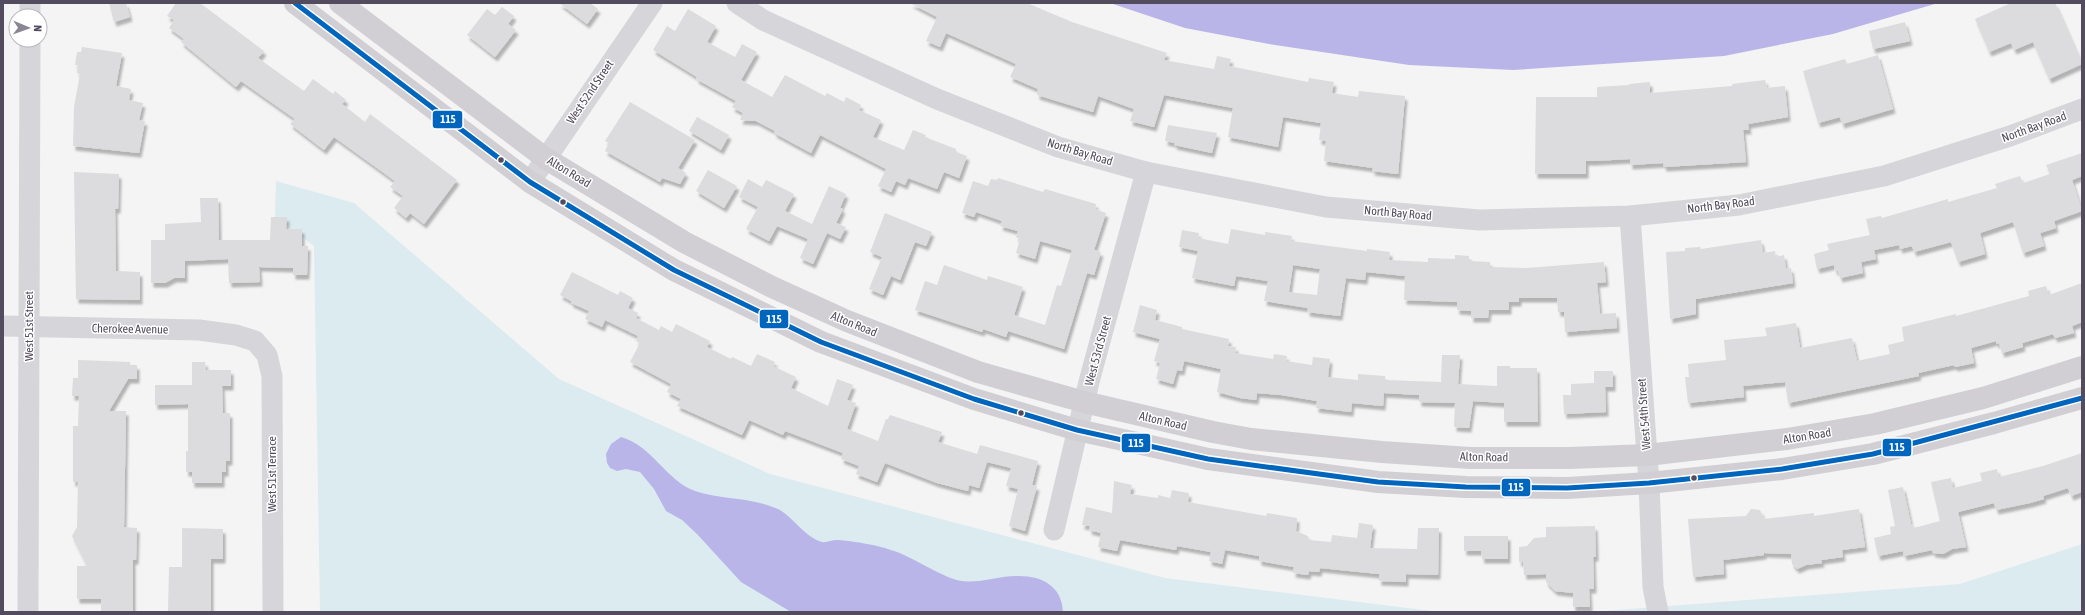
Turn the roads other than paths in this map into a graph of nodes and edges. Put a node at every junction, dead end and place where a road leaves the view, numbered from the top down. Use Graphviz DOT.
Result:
graph roads {
  1 [pos="295,3"];
  2 [pos="340,3"];
  3 [pos="652,3"];
  4 [pos="737,3"];
  5 [pos="30,48"];
  6 [pos="2082,109"];
  7 [pos="545,158"];
  8 [pos="1146,172"];
  9 [pos="530,182"];
  10 [pos="1630,216"];
  11 [pos="3,326"];
  12 [pos="29,326"];
  13 [pos="255,341"];
  14 [pos="2082,367"];
  15 [pos="2082,398"];
  16 [pos="1084,402"];
  17 [pos="1077,430"];
  18 [pos="1647,455"];
  19 [pos="1649,483"];
  20 [pos="1054,530"];
  21 [pos="28,612"];
  22 [pos="273,612"];
  23 [pos="1658,612"];
  1 -- 9 [label="main road"];
  2 -- 7 [label="main road, Alton Road"];
  3 -- 7 [label="street, West 52nd Street"];
  4 -- 8 [label="street, North Bay Road"];
  5 -- 12 [label="street, West 51st Street"];
  6 -- 10 [label="street, North Bay Road"];
  7 -- 9 [label="street, West 52nd Street"];
  7 -- 16 [label="main road, Alton Road"];
  8 -- 10 [label="street, North Bay Road"];
  8 -- 16 [label="street, West 53rd Street"];
  9 -- 17 [label="main road"];
  10 -- 18 [label="street, West 54th Street"];
  11 -- 12 [label="street, Cherokee Avenue"];
  12 -- 13 [label="street, Cherokee Avenue"];
  12 -- 21 [label="street, West 51st Street"];
  13 -- 22 [label="street, West 51st Terrace"];
  14 -- 18 [label="main road, Alton Road"];
  15 -- 19 [label="main road"];
  16 -- 17 [label="street, West 53rd Street"];
  16 -- 18 [label="main road, Alton Road"];
  17 -- 19 [label="main road"];
  17 -- 20 [label="street, West 53rd Street"];
  18 -- 19 [label="street, West 54th Street"];
  19 -- 23 [label="street, West 54th Street"];
}
